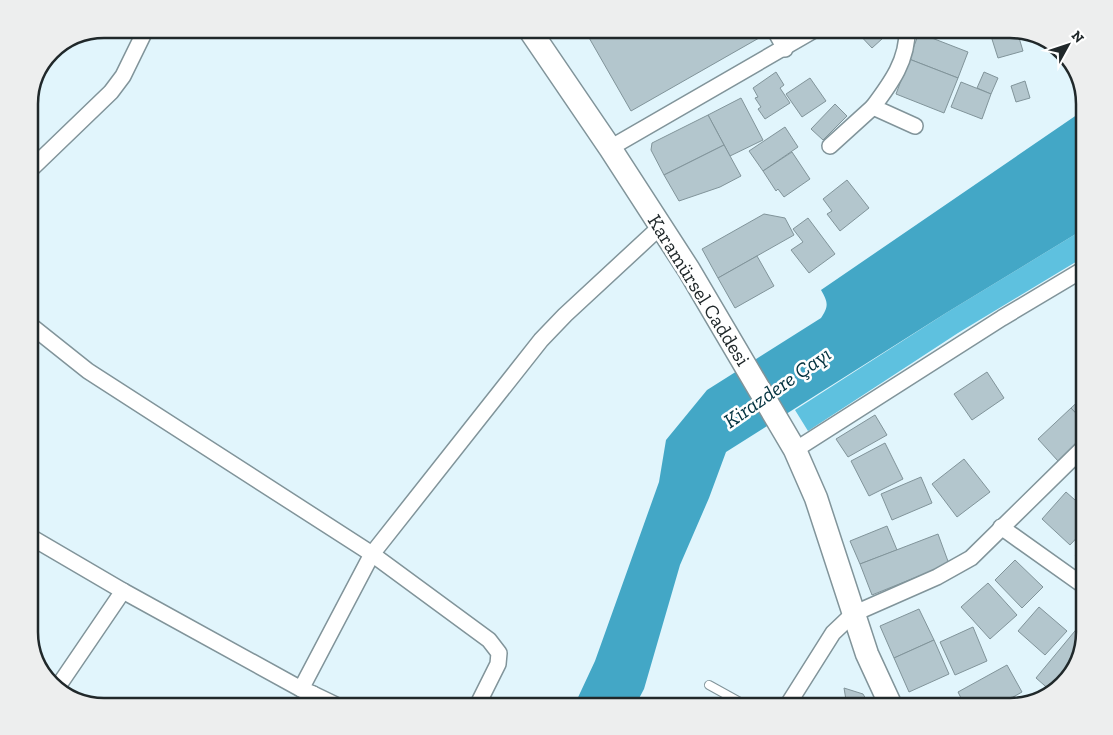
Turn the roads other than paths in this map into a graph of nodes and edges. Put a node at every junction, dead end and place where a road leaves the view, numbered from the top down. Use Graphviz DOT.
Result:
graph roads {
  1 [pos="142,38"];
  2 [pos="535,38"];
  3 [pos="779,38"];
  4 [pos="802,38"];
  5 [pos="907,38"];
  6 [pos="785,49"];
  7 [pos="873,107"];
  8 [pos="915,126"];
  9 [pos="830,146"];
  10 [pos="610,148"];
  11 [pos="38,162"];
  12 [pos="660,226"];
  13 [pos="1076,274"];
  14 [pos="38,331"];
  15 [pos="794,450"];
  16 [pos="1076,455"];
  17 [pos="1001,528"];
  18 [pos="38,541"];
  19 [pos="372,554"];
  20 [pos="1076,580"];
  21 [pos="123,591"];
  22 [pos="852,614"];
  23 [pos="61,682"];
  24 [pos="709,685"];
  25 [pos="307,696"];
  26 [pos="481,698"];
  27 [pos="733,698"];
  28 [pos="792,698"];
  29 [pos="887,698"];
  1 -- 11 [label="street"];
  2 -- 10 [label="main road, Karamürsel Caddesi"];
  3 -- 6 [label="street"];
  4 -- 6 [label="street"];
  5 -- 7 [label="street"];
  6 -- 10 [label="street"];
  7 -- 8 [label="street"];
  7 -- 9 [label="street"];
  10 -- 12 [label="main road, Karamürsel Caddesi"];
  12 -- 15 [label="main road, Karamürsel Caddesi"];
  12 -- 19 [label="street"];
  13 -- 15 [label="street"];
  14 -- 19 [label="street"];
  15 -- 22 [label="main road, Karamürsel Caddesi"];
  16 -- 17 [label="street"];
  17 -- 20 [label="street"];
  17 -- 22 [label="street"];
  18 -- 21 [label="street"];
  19 -- 25 [label="street"];
  19 -- 26 [label="street"];
  21 -- 23 [label="street"];
  21 -- 25 [label="street"];
  22 -- 28 [label="street"];
  22 -- 29 [label="main road, Karamürsel Caddesi"];
  24 -- 27 [label="lane"];
}
